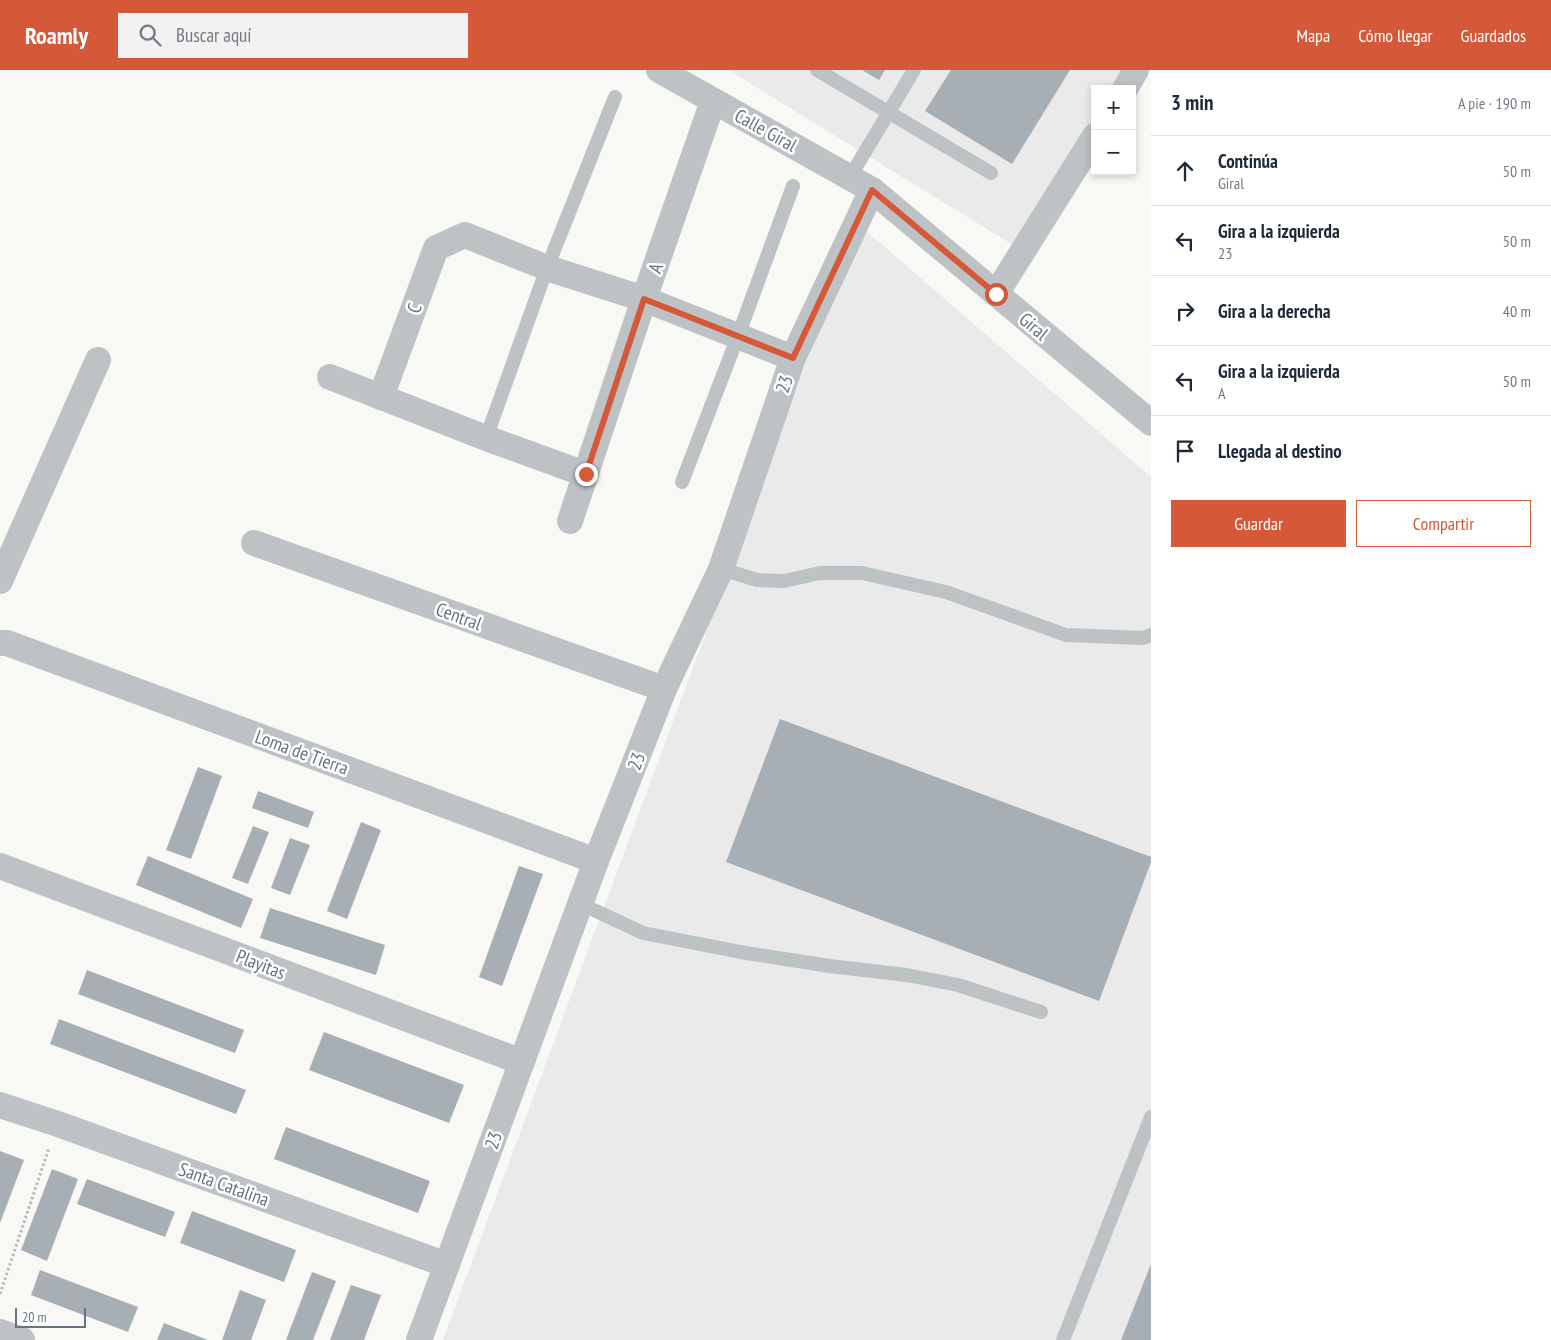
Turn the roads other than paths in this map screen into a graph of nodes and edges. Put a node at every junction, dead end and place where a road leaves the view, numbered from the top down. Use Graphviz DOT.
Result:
graph roads {
  1 [pos="659,70"];
  2 [pos="817,70"];
  3 [pos="914,70"];
  4 [pos="1136,70"];
  5 [pos="1127,85"];
  6 [pos="615,97"];
  7 [pos="713,101"];
  8 [pos="888,113"];
  9 [pos="1091,142"];
  10 [pos="990,173"];
  11 [pos="850,176"];
  12 [pos="793,186"];
  13 [pos="872,190"];
  14 [pos="547,268"];
  15 [pos="996,294"];
  16 [pos="644,299"];
  17 [pos="738,336"];
  18 [pos="793,358"];
  19 [pos="98,360"];
  20 [pos="330,377"];
  21 [pos="381,397"];
  22 [pos="1151,423"];
  23 [pos="486,438"];
  24 [pos="586,474"];
  25 [pos="682,482"];
  26 [pos="570,521"];
  27 [pos="254,543"];
  28 [pos="721,568"];
  29 [pos="0,581"];
  30 [pos="1151,635"];
  31 [pos="4,643"];
  32 [pos="664,689"];
  33 [pos="596,861"];
  34 [pos="1,870"];
  35 [pos="580,904"];
  36 [pos="1041,1012"];
  37 [pos="522,1062"];
  38 [pos="0,1105"];
  39 [pos="1151,1117"];
  40 [pos="447,1264"];
  41 [pos="0,1332"];
  42 [pos="22,1340"];
  43 [pos="419,1340"];
  44 [pos="1063,1340"];
  1 -- 7 [label="street, Calle Giral"];
  2 -- 8 [label="lane"];
  3 -- 8 [label="lane"];
  4 -- 5 [label="street"];
  6 -- 14 [label="lane"];
  7 -- 11 [label="street, Calle Giral"];
  7 -- 16 [label="street, A"];
  8 -- 10 [label="lane"];
  8 -- 11 [label="lane"];
  9 -- 15 [label="street"];
  11 -- 13 [label="street, Calle Giral"];
  12 -- 17 [label="lane"];
  13 -- 15 [label="street, Giral"];
  13 -- 18 [label="street, 23"];
  14 -- 16 [label="street"];
  14 -- 21 [label="street, C"];
  14 -- 23 [label="lane"];
  15 -- 22 [label="street, Giral"];
  16 -- 17 [label="street"];
  16 -- 24 [label="street, A"];
  17 -- 18 [label="street"];
  17 -- 25 [label="lane"];
  18 -- 28 [label="street, 23"];
  19 -- 29 [label="street"];
  20 -- 21 [label="street"];
  21 -- 23 [label="street"];
  23 -- 24 [label="street"];
  24 -- 26 [label="street, A"];
  27 -- 32 [label="street, Central"];
  28 -- 30 [label="lane"];
  28 -- 32 [label="street, 23"];
  31 -- 33 [label="street, Loma de Tierra"];
  32 -- 33 [label="street, 23"];
  33 -- 35 [label="street, 23"];
  34 -- 37 [label="street, Playitas"];
  35 -- 36 [label="lane"];
  35 -- 37 [label="street, 23"];
  37 -- 40 [label="street, 23"];
  38 -- 40 [label="street, Santa Catalina"];
  39 -- 44 [label="lane"];
  40 -- 43 [label="street, 23"];
  41 -- 42 [label="street"];
}
